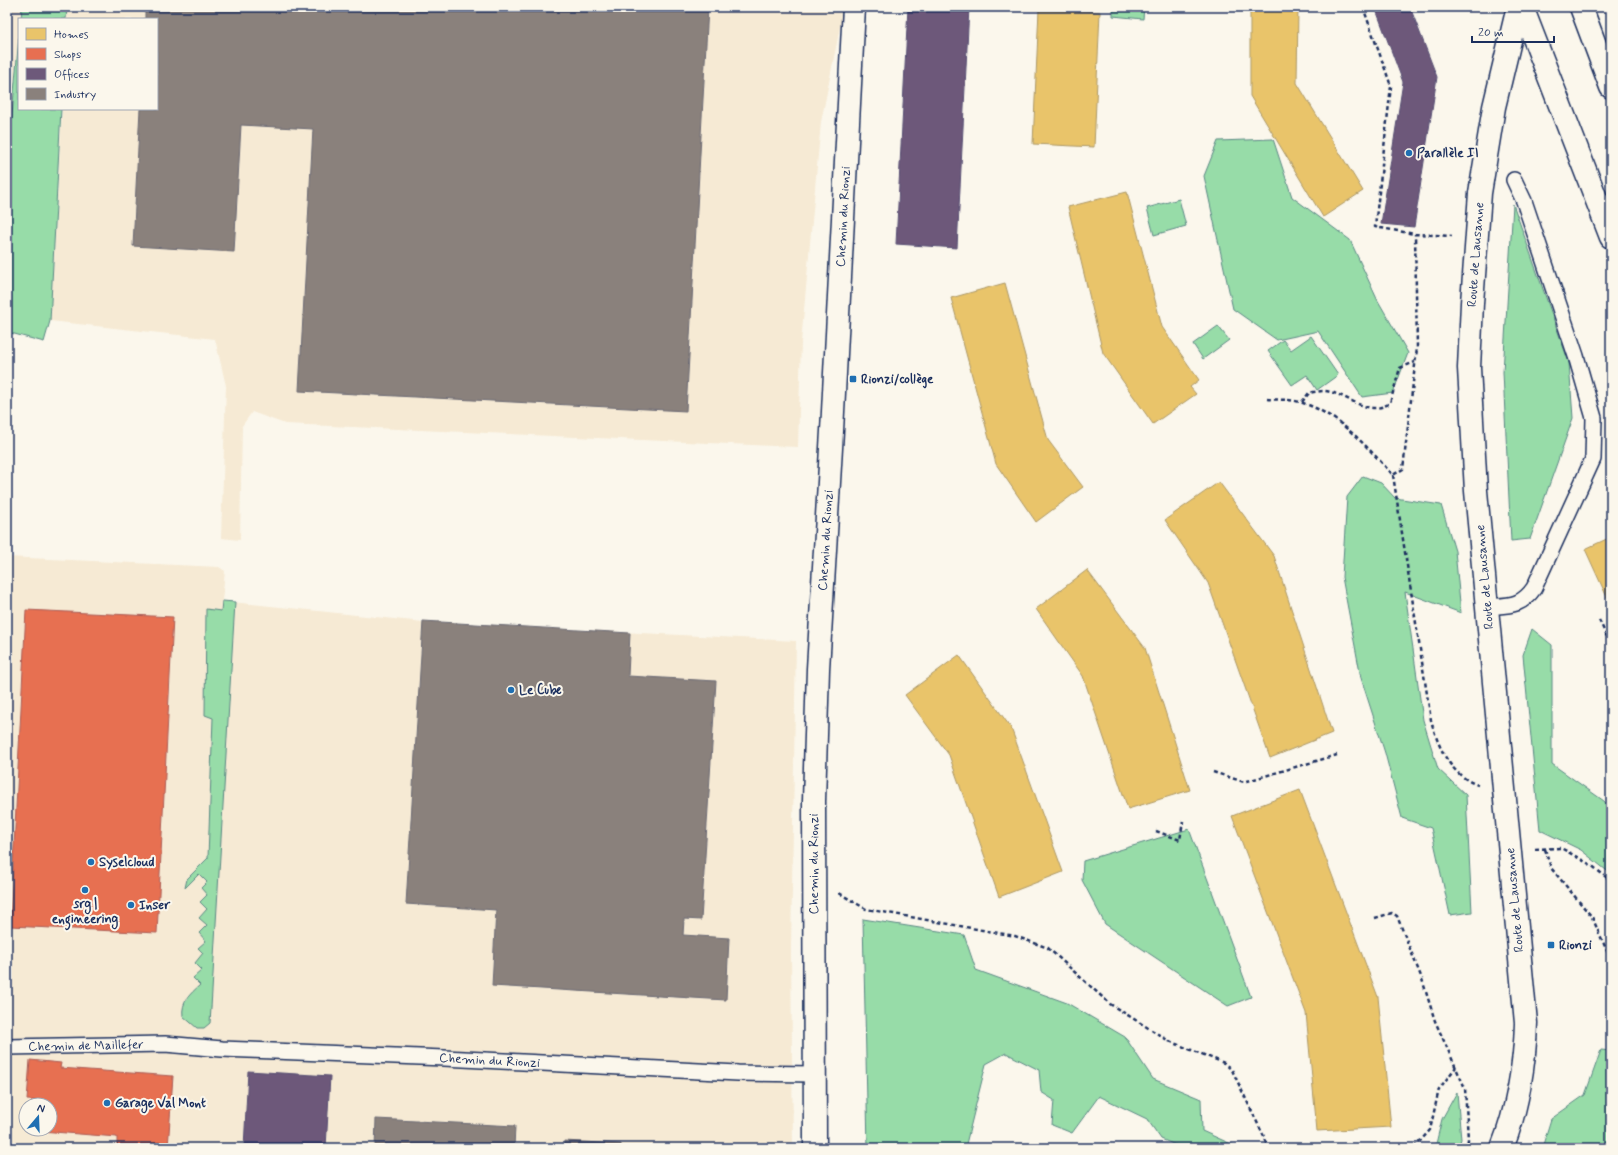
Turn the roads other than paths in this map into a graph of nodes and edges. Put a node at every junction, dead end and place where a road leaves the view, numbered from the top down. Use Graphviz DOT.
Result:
graph roads {
  1 [pos="854,7"];
  2 [pos="1518,7"];
  3 [pos="1522,7"];
  4 [pos="1581,7"];
  5 [pos="1611,87"];
  6 [pos="1514,180"];
  7 [pos="1611,237"];
  8 [pos="1487,607"];
  9 [pos="166,1044"];
  10 [pos="7,1047"];
  11 [pos="813,1074"];
  12 [pos="815,1148"];
  13 [pos="1502,1148"];
  1 -- 11 [label="main road, Chemin du Rionzi"];
  2 -- 8 [label="main road, Route de Lausanne"];
  3 -- 7 [label="main road"];
  4 -- 5 [label="main road"];
  6 -- 8 [label="lane"];
  8 -- 13 [label="main road, Route de Lausanne"];
  9 -- 10 [label="lane, Chemin de Maillefer"];
  9 -- 11 [label="lane, Chemin du Rionzi"];
  11 -- 12 [label="main road, Chemin du Rionzi"];
}
